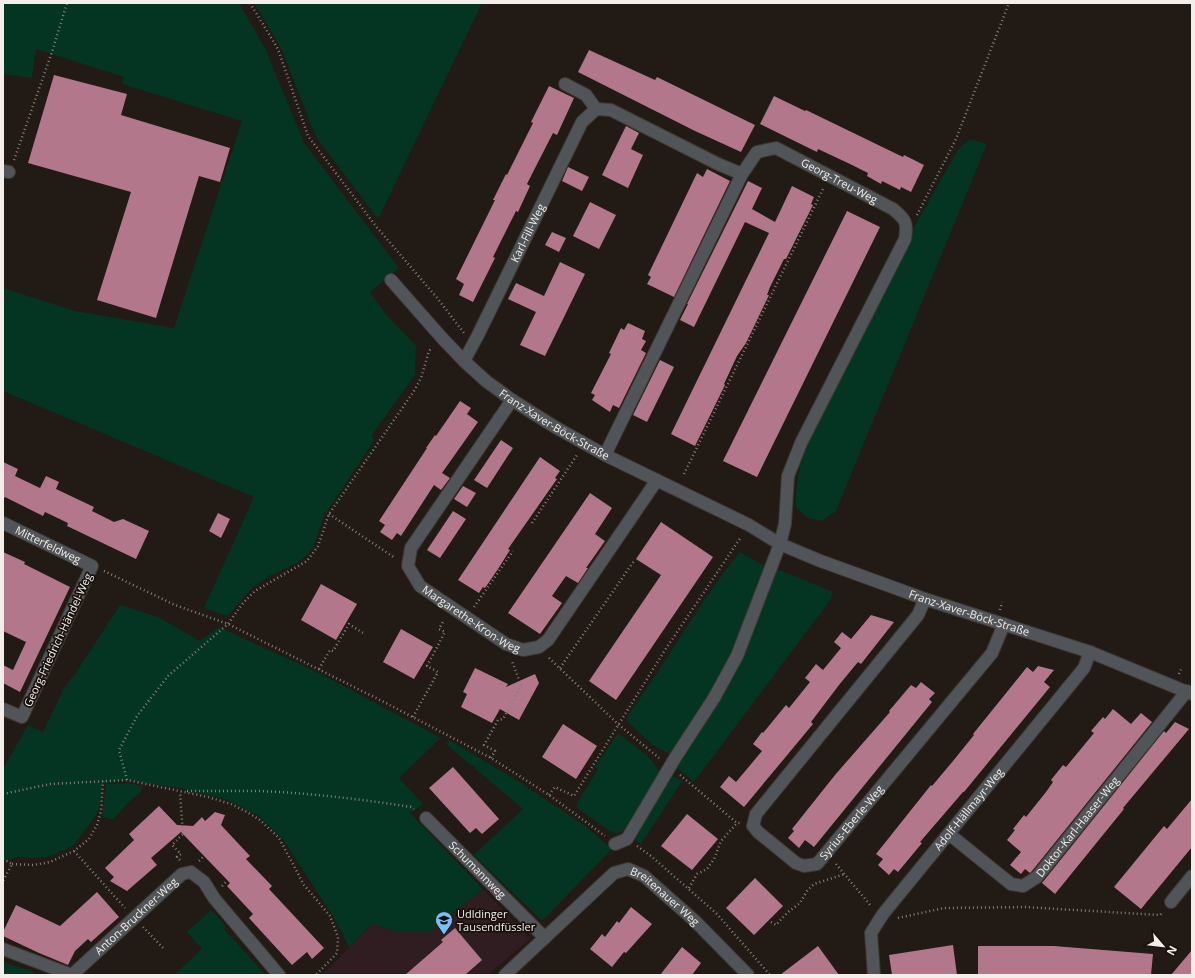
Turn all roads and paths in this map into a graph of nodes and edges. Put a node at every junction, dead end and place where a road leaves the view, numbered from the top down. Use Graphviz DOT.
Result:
graph roads {
  1 [pos="67,3"];
  2 [pos="250,3"];
  3 [pos="1009,3"];
  4 [pos="565,84"];
  5 [pos="596,109"];
  6 [pos="6,172"];
  7 [pos="742,174"];
  8 [pos="830,176"];
  9 [pos="905,239"];
  10 [pos="391,280"];
  11 [pos="442,338"];
  12 [pos="473,345"];
  13 [pos="464,361"];
  14 [pos="512,400"];
  15 [pos="584,443"];
  16 [pos="606,455"];
  17 [pos="684,474"];
  18 [pos="657,480"];
  19 [pos="329,514"];
  20 [pos="3,523"];
  21 [pos="532,523"];
  22 [pos="749,525"];
  23 [pos="780,544"];
  24 [pos="513,551"];
  25 [pos="634,561"];
  26 [pos="92,566"];
  27 [pos="408,566"];
  28 [pos="925,599"];
  29 [pos="452,607"];
  30 [pos="467,617"];
  31 [pos="228,624"];
  32 [pos="1004,624"];
  33 [pos="363,633"];
  34 [pos="512,647"];
  35 [pos="539,647"];
  36 [pos="1090,652"];
  37 [pos="560,668"];
  38 [pos="319,670"];
  39 [pos="1189,693"];
  40 [pos="3,709"];
  41 [pos="413,717"];
  42 [pos="619,725"];
  43 [pos="491,758"];
  44 [pos="670,767"];
  45 [pos="127,780"];
  46 [pos="103,782"];
  47 [pos="180,791"];
  48 [pos="3,794"];
  49 [pos="550,795"];
  50 [pos="426,818"];
  51 [pos="737,823"];
  52 [pos="753,826"];
  53 [pos="949,834"];
  54 [pos="627,839"];
  55 [pos="615,844"];
  56 [pos="74,851"];
  57 [pos="827,852"];
  58 [pos="3,859"];
  59 [pos="12,864"];
  60 [pos="191,872"];
  61 [pos="845,874"];
  62 [pos="1192,876"];
  63 [pos="3,881"];
  64 [pos="689,888"];
  65 [pos="1171,902"];
  66 [pos="883,914"];
  67 [pos="134,918"];
  68 [pos="771,922"];
  69 [pos="545,938"];
  70 [pos="3,949"];
  71 [pos="165,950"];
  72 [pos="72,975"];
  73 [pos="279,975"];
  74 [pos="316,975"];
  75 [pos="505,975"];
  76 [pos="748,975"];
  77 [pos="770,975"];
  78 [pos="874,975"];
  1 -- 6 [label="path"];
  2 -- 12 [label="path"];
  3 -- 9 [label="path"];
  4 -- 5 [label="street"];
  5 -- 7 [label="street"];
  5 -- 12 [label="street, Karl-Fill-Weg"];
  7 -- 8 [label="street, Georg-Treu-Weg"];
  7 -- 16 [label="street, Georg-Treu-Weg"];
  8 -- 9 [label="street, Georg-Treu-Weg"];
  8 -- 17 [label="path"];
  9 -- 23 [label="street"];
  10 -- 11 [label="street, Franz-Xaver-Böck-Straße"];
  11 -- 13 [label="street, Franz-Xaver-Böck-Straße"];
  11 -- 19 [label="path"];
  12 -- 13 [label="street, Karl-Fill-Weg"];
  13 -- 14 [label="street, Franz-Xaver-Böck-Straße"];
  14 -- 15 [label="street, Franz-Xaver-Böck-Straße"];
  14 -- 27 [label="street"];
  15 -- 16 [label="street, Franz-Xaver-Böck-Straße"];
  15 -- 21 [label="path"];
  16 -- 18 [label="street, Franz-Xaver-Böck-Straße"];
  18 -- 22 [label="street, Franz-Xaver-Böck-Straße"];
  18 -- 35 [label="street, Margarethe-Kron-Weg"];
  19 -- 27 [label="path"];
  19 -- 31 [label="path"];
  20 -- 26 [label="street, Mitterfeldweg"];
  22 -- 23 [label="street, Franz-Xaver-Böck-Straße"];
  22 -- 42 [label="path"];
  23 -- 28 [label="street, Franz-Xaver-Böck-Straße"];
  23 -- 44 [label="street"];
  24 -- 30 [label="path"];
  25 -- 37 [label="path"];
  26 -- 31 [label="path"];
  26 -- 40 [label="street, Georg-Friedrich-Händel-Weg"];
  27 -- 29 [label="street, Margarethe-Kron-Weg"];
  28 -- 32 [label="street, Franz-Xaver-Böck-Straße"];
  28 -- 52 [label="street"];
  29 -- 30 [label="street, Margarethe-Kron-Weg"];
  29 -- 41 [label="path"];
  30 -- 34 [label="street, Margarethe-Kron-Weg"];
  31 -- 38 [label="path"];
  31 -- 45 [label="path"];
  32 -- 36 [label="street, Franz-Xaver-Böck-Straße"];
  32 -- 57 [label="street, Syrius-Eberle-Weg"];
  33 -- 38 [label="path"];
  34 -- 35 [label="street, Margarethe-Kron-Weg"];
  34 -- 43 [label="path"];
  35 -- 37 [label="path"];
  36 -- 39 [label="street, Franz-Xaver-Böck-Straße"];
  36 -- 53 [label="street, Adolf-Hällmayr-Weg"];
  37 -- 42 [label="path"];
  38 -- 41 [label="path"];
  39 -- 53 [label="street, Doktor-Karl-Haaser-Weg"];
  41 -- 43 [label="path"];
  42 -- 44 [label="path"];
  42 -- 49 [label="path"];
  43 -- 49 [label="path"];
  44 -- 51 [label="path"];
  44 -- 54 [label="street"];
  45 -- 46 [label="path"];
  45 -- 47 [label="path"];
  46 -- 48 [label="path"];
  46 -- 56 [label="path"];
  47 -- 50 [label="path"];
  47 -- 60 [label="path"];
  47 -- 74 [label="path"];
  49 -- 55 [label="path"];
  50 -- 69 [label="street, Schumannweg"];
  51 -- 52 [label="path"];
  51 -- 64 [label="path"];
  52 -- 57 [label="street, Syrius-Eberle-Weg"];
  53 -- 66 [label="street, Adolf-Hällmayr-Weg"];
  54 -- 55 [label="street"];
  54 -- 64 [label="path"];
  56 -- 59 [label="path"];
  56 -- 67 [label="path"];
  57 -- 61 [label="path"];
  58 -- 59 [label="path"];
  59 -- 63 [label="path"];
  60 -- 67 [label="street, Anton-Bruckner-Weg"];
  60 -- 73 [label="street"];
  61 -- 66 [label="path"];
  61 -- 68 [label="path"];
  62 -- 65 [label="street"];
  64 -- 77 [label="path"];
  65 -- 66 [label="path"];
  66 -- 78 [label="street, Adolf-Hällmayr-Weg"];
  67 -- 71 [label="path"];
  67 -- 72 [label="street, Anton-Bruckner-Weg"];
  69 -- 75 [label="street, Breitenauer Weg"];
  69 -- 76 [label="street, Breitenauer Weg"];
  70 -- 72 [label="street"];
}
